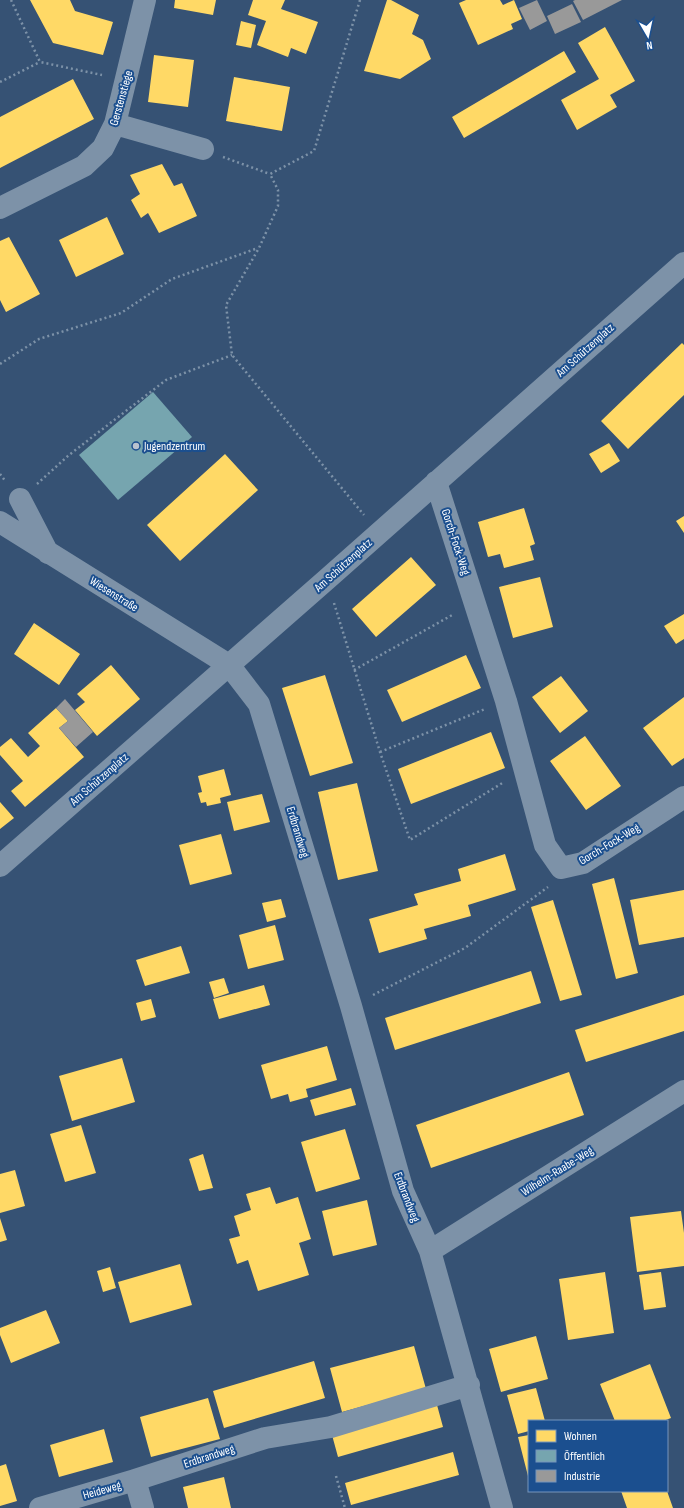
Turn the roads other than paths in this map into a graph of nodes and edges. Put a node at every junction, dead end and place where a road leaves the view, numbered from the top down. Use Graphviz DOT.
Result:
graph roads {
  1 [pos="145,0"];
  2 [pos="116,124"];
  3 [pos="203,149"];
  4 [pos="0,208"];
  5 [pos="684,263"];
  6 [pos="436,482"];
  7 [pos="20,499"];
  8 [pos="0,522"];
  9 [pos="48,553"];
  10 [pos="229,665"];
  11 [pos="684,797"];
  12 [pos="0,866"];
  13 [pos="684,1091"];
  14 [pos="430,1251"];
  15 [pos="468,1385"];
  16 [pos="135,1480"];
  17 [pos="40,1508"];
  18 [pos="143,1508"];
  19 [pos="502,1508"];
  1 -- 2 [label="street, Gerstenstiege"];
  2 -- 3 [label="street"];
  2 -- 4 [label="street, Gerstenstiege"];
  5 -- 6 [label="street, Am Schützenplatz"];
  6 -- 10 [label="street, Am Schützenplatz"];
  6 -- 11 [label="street, Gorch-Fock-Weg"];
  7 -- 9 [label="street"];
  8 -- 9 [label="street, Wiesenstraße"];
  9 -- 10 [label="street, Wiesenstraße"];
  10 -- 12 [label="street, Am Schützenplatz"];
  10 -- 14 [label="street, Erdbrandweg"];
  13 -- 14 [label="street, Wilhelm-Raabe-Weg"];
  14 -- 15 [label="street, Erdbrandweg"];
  15 -- 16 [label="street, Erdbrandweg"];
  15 -- 19 [label="street, Erdbrandweg"];
  16 -- 17 [label="street, Heideweg"];
  16 -- 18 [label="street, Heideweg"];
}
